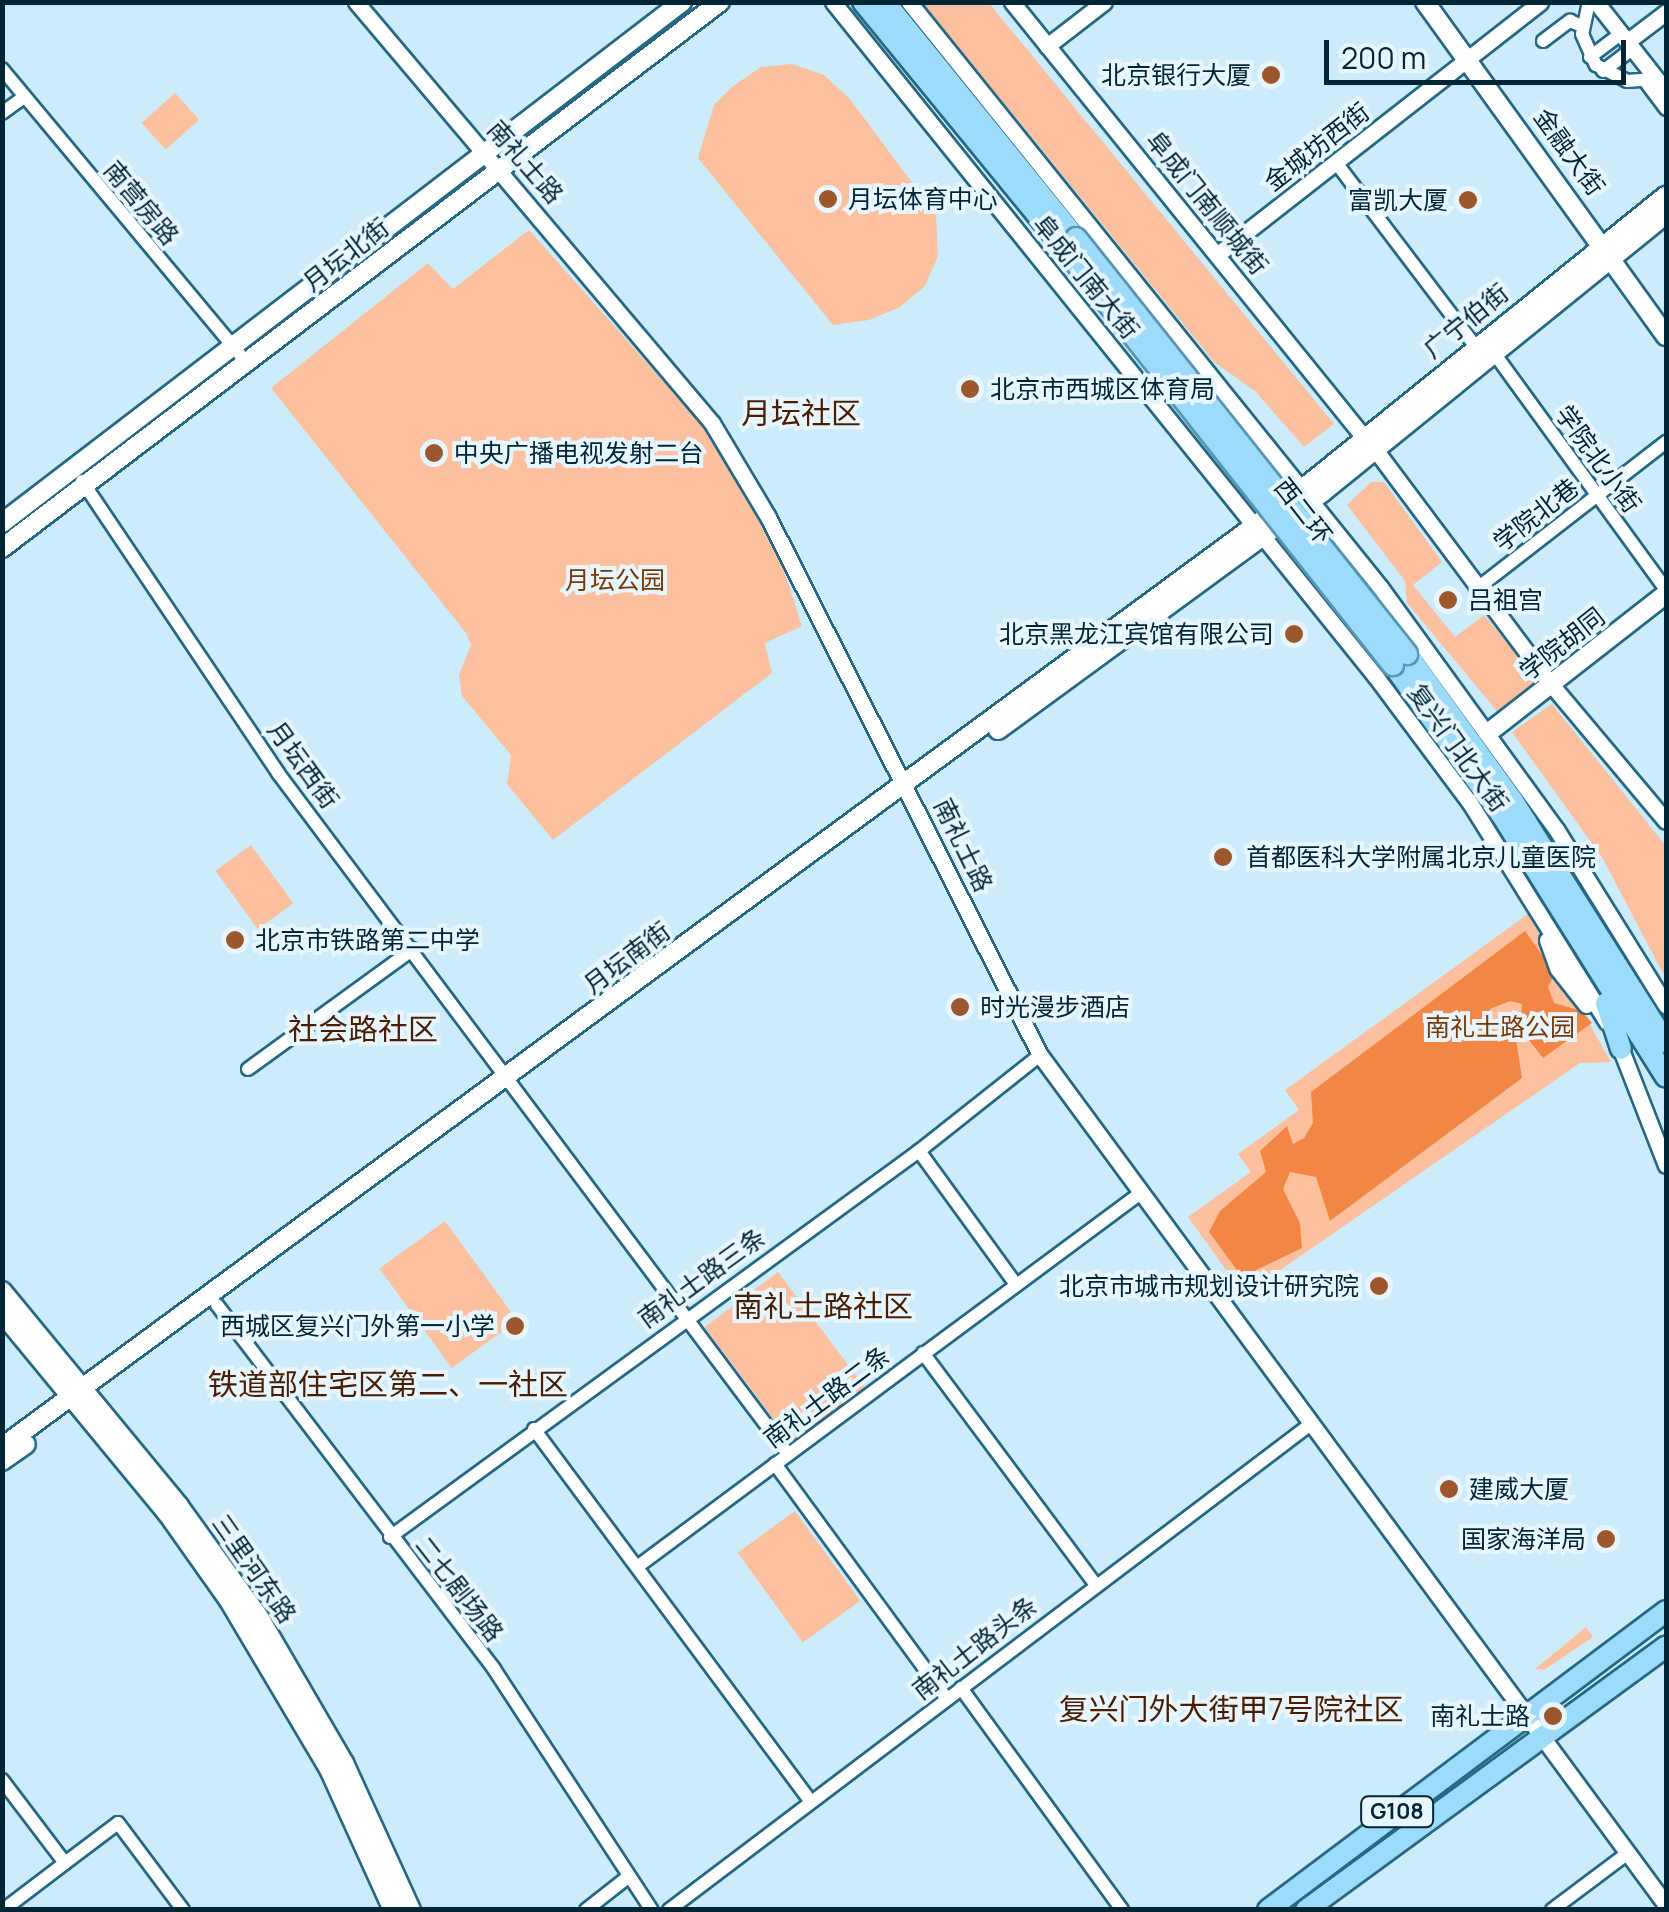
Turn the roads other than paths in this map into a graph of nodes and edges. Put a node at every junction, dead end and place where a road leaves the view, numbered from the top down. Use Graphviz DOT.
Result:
graph roads {
  1 [pos="356,2"];
  2 [pos="682,2"];
  3 [pos="720,2"];
  4 [pos="833,2"];
  5 [pos="863,2"];
  6 [pos="885,2"];
  7 [pos="909,2"];
  8 [pos="1012,2"];
  9 [pos="1104,2"];
  10 [pos="1424,2"];
  11 [pos="1540,2"];
  12 [pos="1592,2"];
  13 [pos="1666,12"];
  14 [pos="1582,26"];
  15 [pos="1542,41"];
  16 [pos="1627,41"];
  17 [pos="1048,46"];
  18 [pos="1473,57"];
  19 [pos="1590,57"];
  20 [pos="2,69"];
  21 [pos="1603,71"];
  22 [pos="1657,84"];
  23 [pos="23,98"];
  24 [pos="1666,109"];
  25 [pos="2,113"];
  26 [pos="484,153"];
  27 [pos="1337,164"];
  28 [pos="499,170"];
  29 [pos="1666,196"];
  30 [pos="1666,214"];
  31 [pos="1613,247"];
  32 [pos="1218,254"];
  33 [pos="1666,322"];
  34 [pos="1666,336"];
  35 [pos="1475,346"];
  36 [pos="234,348"];
  37 [pos="1494,353"];
  38 [pos="246,363"];
  39 [pos="1246,423"];
  40 [pos="1224,440"];
  41 [pos="1368,442"];
  42 [pos="1666,442"];
  43 [pos="1202,457"];
  44 [pos="79,478"];
  45 [pos="1305,495"];
  46 [pos="1596,496"];
  47 [pos="1284,512"];
  48 [pos="2,524"];
  49 [pos="1261,530"];
  50 [pos="2,548"];
  51 [pos="1480,587"];
  52 [pos="1666,592"];
  53 [pos="1400,660"];
  54 [pos="1550,684"];
  55 [pos="1488,733"];
  56 [pos="908,789"];
  57 [pos="1665,817"];
  58 [pos="413,949"];
  59 [pos="1605,962"];
  60 [pos="1666,1009"];
  61 [pos="1666,1043"];
  62 [pos="1621,1049"];
  63 [pos="1040,1055"];
  64 [pos="248,1069"];
  65 [pos="1666,1077"];
  66 [pos="513,1080"];
  67 [pos="919,1152"];
  68 [pos="1666,1165"];
  69 [pos="1142,1192"];
  70 [pos="1016,1283"];
  71 [pos="2,1291"];
  72 [pos="217,1305"];
  73 [pos="2,1314"];
  74 [pos="685,1317"];
  75 [pos="923,1353"];
  76 [pos="81,1396"];
  77 [pos="1311,1424"];
  78 [pos="534,1429"];
  79 [pos="2,1446"];
  80 [pos="788,1454"];
  81 [pos="2,1461"];
  82 [pos="775,1464"];
  83 [pos="390,1537"];
  84 [pos="637,1568"];
  85 [pos="1095,1584"];
  86 [pos="1666,1611"];
  87 [pos="1666,1647"];
  88 [pos="961,1688"];
  89 [pos="947,1699"];
  90 [pos="1526,1714"];
  91 [pos="1544,1736"];
  92 [pos="2,1780"];
  93 [pos="810,1800"];
  94 [pos="1628,1853"];
  95 [pos="66,1863"];
  96 [pos="628,1877"];
  97 [pos="1666,1905"];
  98 [pos="3,1910"];
  99 [pos="183,1910"];
  100 [pos="393,1910"];
  101 [pos="411,1910"];
  102 [pos="586,1910"];
  103 [pos="652,1910"];
  104 [pos="669,1910"];
  105 [pos="1122,1910"];
  106 [pos="1268,1910"];
  107 [pos="1306,1910"];
  108 [pos="1552,1910"];
  1 -- 26 [label="street, 南礼士路"];
  2 -- 26 [label="main road, 月坛北街"];
  3 -- 28 [label="main road, 月坛北街"];
  4 -- 43 [label="street, 阜成门南大街"];
  5 -- 53 [label="highway, 西二环, bridge"];
  6 -- 53 [label="highway, 西二环, bridge"];
  7 -- 39 [label="street, 阜成门南大街"];
  8 -- 17 [label="street, 阜成门南顺城街"];
  9 -- 17 [label="street"];
  10 -- 18 [label="main road, 金融大街"];
  11 -- 18 [label="street, 金城坊西街"];
  12 -- 14 [label="street"];
  12 -- 16 [label="street"];
  13 -- 16 [label="street"];
  14 -- 15 [label="street"];
  14 -- 19 [label="street"];
  16 -- 19 [label="street"];
  16 -- 21 [label="street"];
  16 -- 22 [label="street"];
  17 -- 32 [label="street, 阜成门南顺城街"];
  18 -- 27 [label="street, 金城坊西街"];
  18 -- 31 [label="main road, 金融大街"];
  19 -- 21 [label="street"];
  20 -- 23 [label="street, 南营房路"];
  21 -- 22 [label="street"];
  22 -- 24 [label="street"];
  23 -- 25 [label="street"];
  23 -- 36 [label="street, 南营房路"];
  26 -- 28 [label="street, 南礼士路"];
  26 -- 36 [label="main road, 月坛北街"];
  27 -- 32 [label="street, 金城坊西街"];
  27 -- 35 [label="street"];
  28 -- 38 [label="main road, 月坛北街"];
  28 -- 56 [label="street, 南礼士路"];
  29 -- 31 [label="main road, 广宁伯街"];
  30 -- 31 [label="main road, 广宁伯街"];
  31 -- 33 [label="main road, 金融大街"];
  31 -- 34 [label="main road, 金融大街"];
  31 -- 35 [label="main road, 广宁伯街"];
  31 -- 37 [label="main road, 广宁伯街"];
  32 -- 41 [label="street, 阜成门南顺城街"];
  35 -- 41 [label="main road, 广宁伯街"];
  36 -- 38 [label="street, 南营房路"];
  36 -- 44 [label="main road, 月坛北街"];
  37 -- 41 [label="main road, 广宁伯街"];
  37 -- 46 [label="street, 学院北小街"];
  38 -- 44 [label="main road, 月坛北街"];
  39 -- 40 [label="street"];
  39 -- 45 [label="street, 阜成门南大街"];
  40 -- 43 [label="street"];
  40 -- 47 [label="street"];
  41 -- 45 [label="main road, 广宁伯街"];
  41 -- 51 [label="street, 阜成门南顺城街"];
  42 -- 46 [label="street, 学院北巷"];
  43 -- 49 [label="street, 阜成门南大街"];
  44 -- 48 [label="main road, 月坛北街"];
  44 -- 50 [label="main road, 月坛北街"];
  44 -- 58 [label="street, 月坛西街"];
  45 -- 47 [label="main road, 广宁伯街"];
  45 -- 55 [label="street, 复兴门北大街"];
  46 -- 51 [label="street, 学院北巷"];
  46 -- 52 [label="street, 学院北小街"];
  47 -- 49 [label="main road, 月坛南街"];
  49 -- 56 [label="main road, 月坛南街"];
  49 -- 62 [label="street, 复兴门北大街"];
  51 -- 54 [label="street, 阜成门南顺城街"];
  52 -- 54 [label="main road, 学院胡同"];
  53 -- 59 [label="highway, 西二环"];
  54 -- 55 [label="main road, 学院胡同"];
  54 -- 57 [label="street, 阜成门南顺城街"];
  55 -- 60 [label="street, 复兴门北大街"];
  56 -- 63 [label="street, 南礼士路"];
  56 -- 66 [label="main road, 月坛南街"];
  58 -- 64 [label="street"];
  58 -- 66 [label="street, 月坛西街"];
  59 -- 60 [label="highway"];
  59 -- 61 [label="highway, 西二环"];
  59 -- 62 [label="highway"];
  59 -- 65 [label="highway, 西二环"];
  62 -- 68 [label="street"];
  63 -- 67 [label="street, 南礼士路三条"];
  63 -- 69 [label="street, 南礼士路"];
  66 -- 72 [label="main road, 月坛南街"];
  66 -- 74 [label="street, 月坛西街"];
  66 -- 76 [label="main road, 月坛南街"];
  67 -- 70 [label="street"];
  67 -- 74 [label="street, 南礼士路三条"];
  69 -- 70 [label="street, 南礼士路二条"];
  69 -- 77 [label="street, 南礼士路"];
  70 -- 75 [label="street, 南礼士路二条"];
  71 -- 76 [label="main road, 三里河东路"];
  72 -- 76 [label="main road, 月坛南街"];
  72 -- 83 [label="street, 二七剧场路"];
  73 -- 76 [label="main road, 三里河东路"];
  74 -- 78 [label="street, 南礼士路三条"];
  74 -- 80 [label="street, 月坛西街"];
  75 -- 80 [label="street, 南礼士路二条"];
  75 -- 85 [label="street"];
  76 -- 79 [label="main road, 月坛南街"];
  76 -- 81 [label="main road, 月坛南街"];
  76 -- 100 [label="main road, 三里河东路"];
  76 -- 101 [label="main road, 三里河东路"];
  77 -- 85 [label="street, 南礼士路头条"];
  77 -- 90 [label="street, 南礼士路"];
  78 -- 83 [label="street, 南礼士路三条"];
  78 -- 84 [label="street"];
  80 -- 82 [label="street, 南礼士路二条"];
  82 -- 84 [label="street, 南礼士路二条"];
  82 -- 89 [label="street"];
  83 -- 96 [label="street, 二七剧场路"];
  84 -- 93 [label="street"];
  85 -- 88 [label="street, 南礼士路头条"];
  86 -- 90 [label="highway, G108"];
  87 -- 91 [label="highway, G108"];
  88 -- 89 [label="street, 南礼士路头条"];
  88 -- 105 [label="street"];
  89 -- 93 [label="street, 南礼士路头条"];
  90 -- 91 [label="street, 南礼士路"];
  90 -- 106 [label="highway, G108"];
  91 -- 94 [label="street, 南礼士路"];
  91 -- 107 [label="highway, G108"];
  92 -- 95 [label="street"];
  93 -- 104 [label="street, 南礼士路头条"];
  94 -- 97 [label="street, 南礼士路"];
  94 -- 108 [label="street"];
  95 -- 98 [label="street"];
  95 -- 99 [label="street"];
  96 -- 102 [label="street"];
  96 -- 103 [label="street, 二七剧场路"];
}
